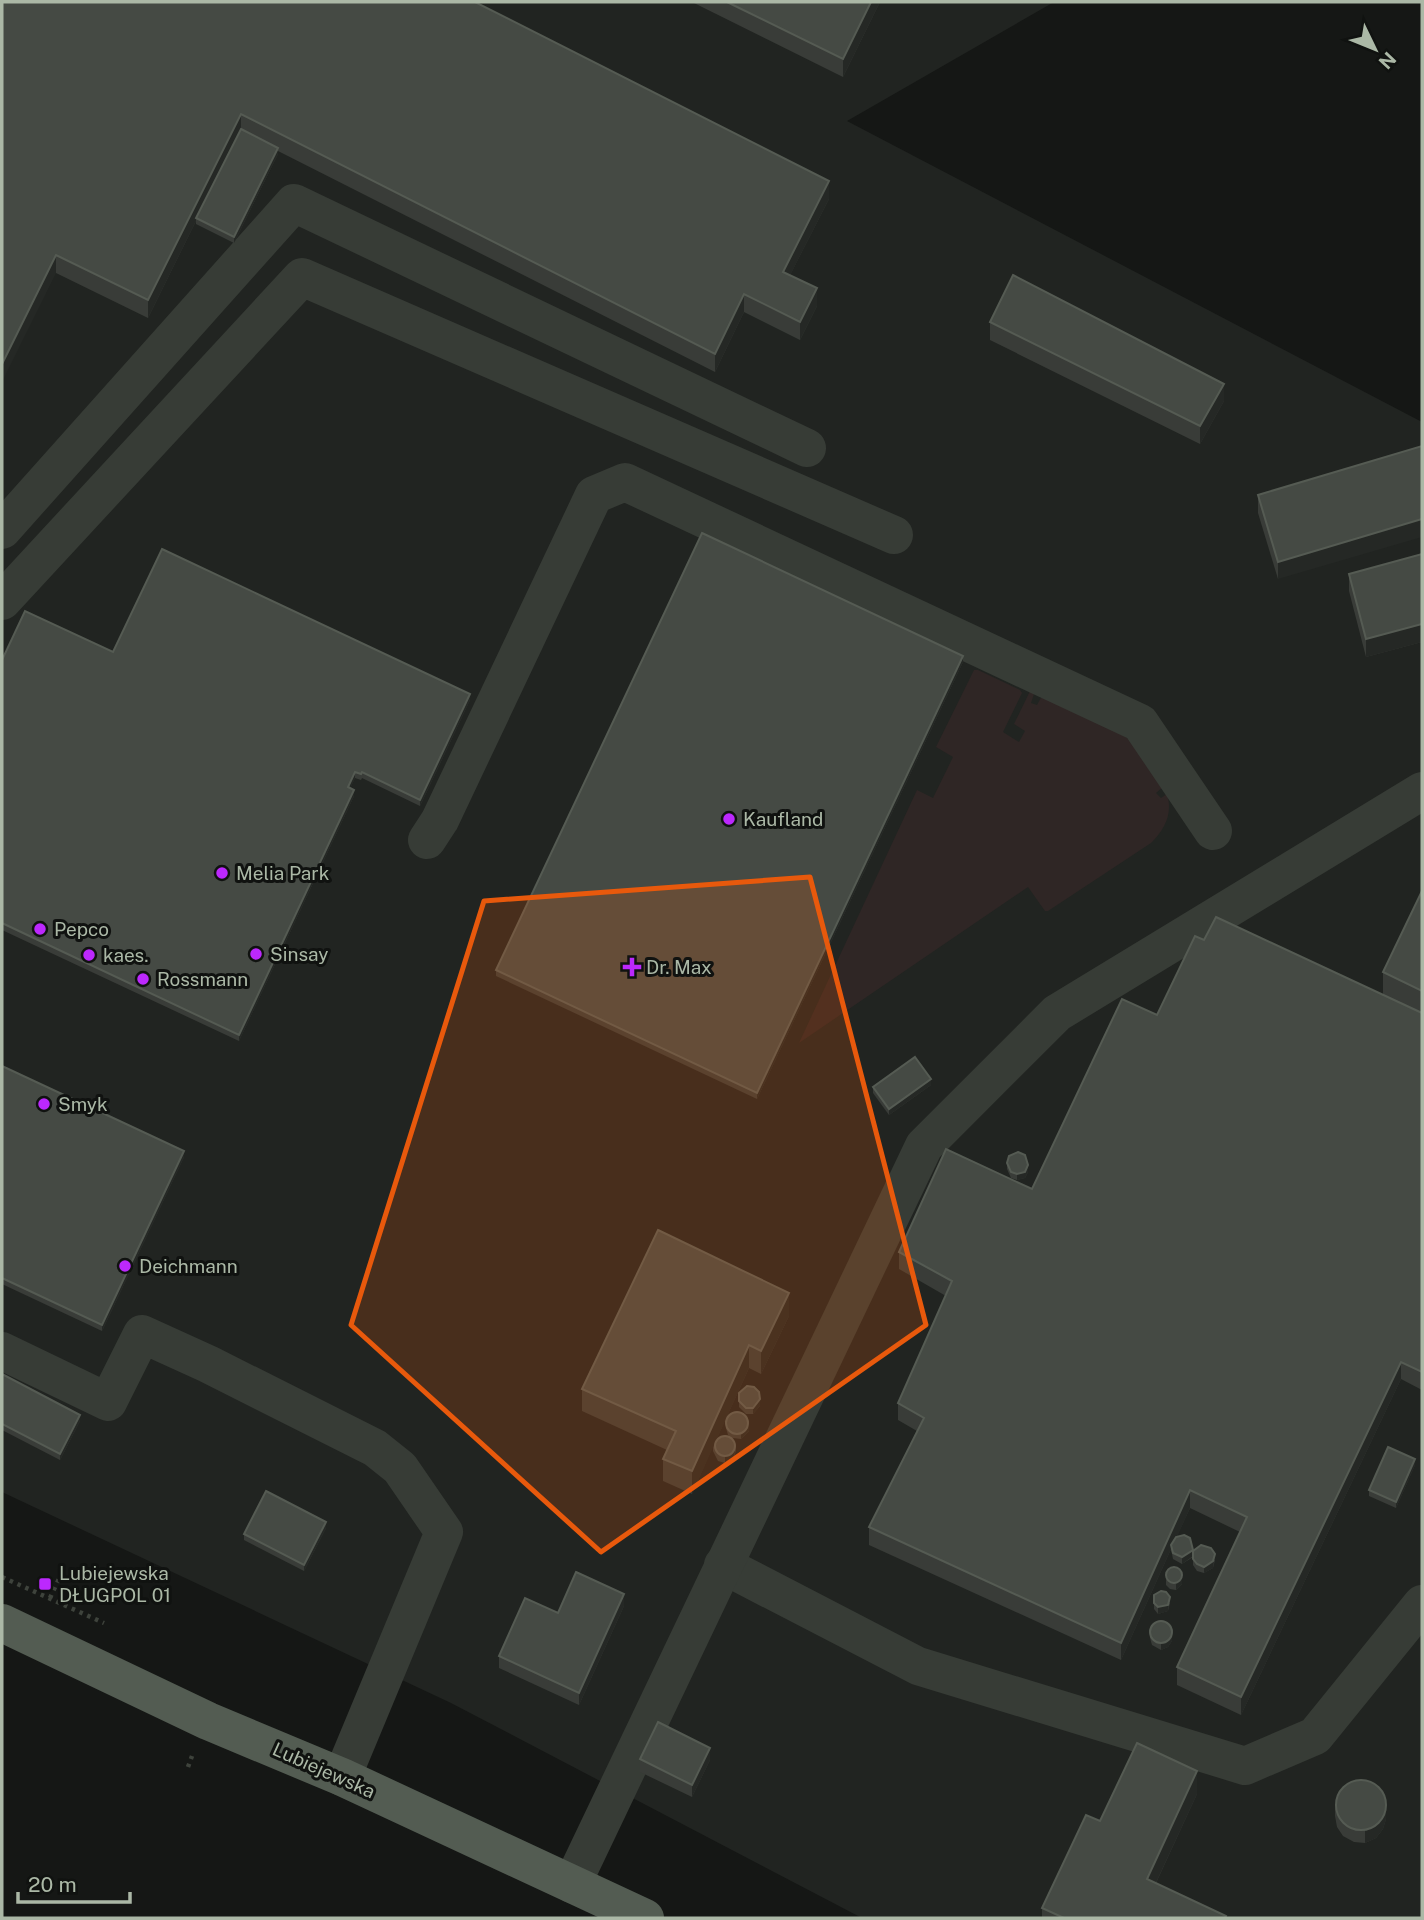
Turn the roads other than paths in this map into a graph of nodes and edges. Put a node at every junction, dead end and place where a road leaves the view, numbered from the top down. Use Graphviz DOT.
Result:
graph roads {
  1 [pos="807,448"];
  2 [pos="2,530"];
  3 [pos="894,535"];
  4 [pos="2,601"];
  5 [pos="1422,791"];
  6 [pos="1213,831"];
  7 [pos="427,840"];
  8 [pos="2,1351"];
  9 [pos="723,1565"];
  10 [pos="1422,1604"];
  11 [pos="2,1623"];
  12 [pos="342,1777"];
  13 [pos="572,1884"];
  14 [pos="645,1918"];
  1 -- 2 [label="lane"];
  3 -- 4 [label="lane"];
  5 -- 9 [label="lane"];
  6 -- 7 [label="lane"];
  8 -- 12 [label="lane"];
  9 -- 10 [label="lane"];
  9 -- 13 [label="lane"];
  11 -- 12 [label="main road, Lubiejewska"];
  12 -- 13 [label="main road, Lubiejewska"];
  13 -- 14 [label="main road, Lubiejewska"];
}
